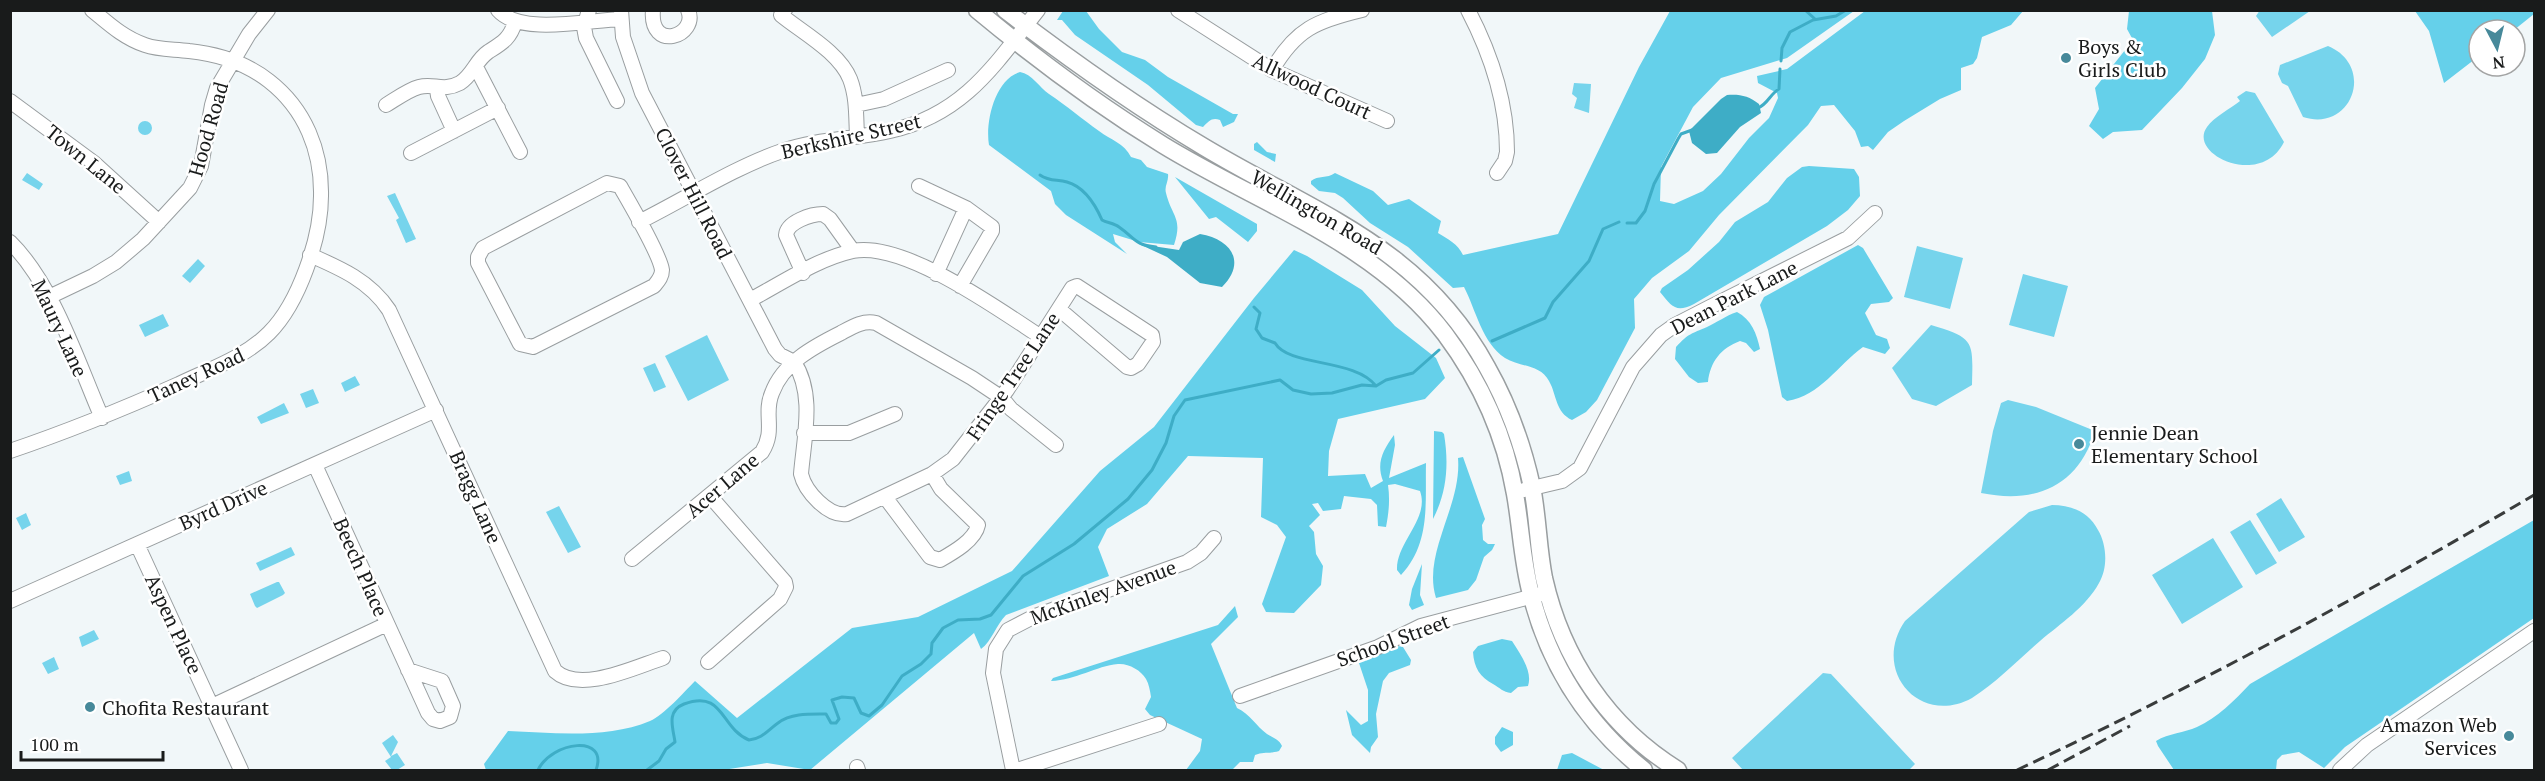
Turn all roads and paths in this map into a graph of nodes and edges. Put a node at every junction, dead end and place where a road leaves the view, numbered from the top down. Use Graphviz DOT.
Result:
graph roads {
  1 [pos="92,10"];
  2 [pos="268,10"];
  3 [pos="498,10"];
  4 [pos="653,10"];
  5 [pos="687,10"];
  6 [pos="785,10"];
  7 [pos="977,10"];
  8 [pos="1005,10"];
  9 [pos="1038,10"];
  10 [pos="1178,10"];
  11 [pos="1362,10"];
  12 [pos="1467,10"];
  13 [pos="621,15"];
  14 [pos="587,16"];
  15 [pos="515,22"];
  16 [pos="1019,33"];
  17 [pos="232,60"];
  18 [pos="476,67"];
  19 [pos="948,70"];
  20 [pos="1272,70"];
  21 [pos="437,89"];
  22 [pos="10,101"];
  23 [pos="617,101"];
  24 [pos="386,105"];
  25 [pos="856,105"];
  26 [pos="498,108"];
  27 [pos="1387,121"];
  28 [pos="454,131"];
  29 [pos="856,136"];
  30 [pos="520,152"];
  31 [pos="411,153"];
  32 [pos="1497,173"];
  33 [pos="919,186"];
  34 [pos="695,194"];
  35 [pos="966,208"];
  36 [pos="1875,213"];
  37 [pos="159,222"];
  38 [pos="639,222"];
  39 [pos="10,242"];
  40 [pos="853,251"];
  41 [pos="310,255"];
  42 [pos="803,273"];
  43 [pos="936,274"];
  44 [pos="960,286"];
  45 [pos="49,297"];
  46 [pos="750,300"];
  47 [pos="1059,309"];
  48 [pos="1041,337"];
  49 [pos="794,362"];
  50 [pos="1002,398"];
  51 [pos="436,410"];
  52 [pos="895,414"];
  53 [pos="102,418"];
  54 [pos="804,433"];
  55 [pos="1056,445"];
  56 [pos="10,451"];
  57 [pos="315,465"];
  58 [pos="932,474"];
  59 [pos="1532,488"];
  60 [pos="1515,491"];
  61 [pos="710,496"];
  62 [pos="885,497"];
  63 [pos="1214,538"];
  64 [pos="137,544"];
  65 [pos="632,558"];
  66 [pos="1548,593"];
  67 [pos="1532,597"];
  68 [pos="10,601"];
  69 [pos="387,624"];
  70 [pos="2535,631"];
  71 [pos="663,658"];
  72 [pos="708,662"];
  73 [pos="408,670"];
  74 [pos="1240,696"];
  75 [pos="212,705"];
  76 [pos="1159,724"];
  77 [pos="1676,770"];
  78 [pos="241,771"];
  79 [pos="1015,771"];
  80 [pos="1644,771"];
  81 [pos="2340,771"];
  1 -- 17 [label="street, Taney Road"];
  2 -- 17 [label="street, Hood Road"];
  3 -- 15 [label="street"];
  4 -- 5 [label="street"];
  6 -- 25 [label="street"];
  7 -- 16 [label="main road, Wellington Road"];
  8 -- 16 [label="main road, Wellington Road"];
  9 -- 16 [label="street, Berkshire Street"];
  10 -- 20 [label="street, Allwood Court"];
  11 -- 20 [label="street"];
  12 -- 32 [label="street"];
  13 -- 14 [label="street"];
  13 -- 34 [label="street, Clover Hill Road"];
  14 -- 15 [label="street"];
  14 -- 23 [label="street"];
  15 -- 18 [label="street"];
  16 -- 29 [label="street, Berkshire Street"];
  16 -- 59 [label="main road, Wellington Road"];
  16 -- 60 [label="main road, Wellington Road"];
  17 -- 37 [label="street, Hood Road"];
  17 -- 41 [label="street, Taney Road"];
  18 -- 21 [label="street"];
  18 -- 26 [label="street"];
  19 -- 25 [label="street"];
  20 -- 27 [label="street, Allwood Court"];
  21 -- 24 [label="street"];
  21 -- 28 [label="street"];
  22 -- 37 [label="street, Town Lane"];
  25 -- 29 [label="street"];
  26 -- 28 [label="street"];
  26 -- 30 [label="street"];
  28 -- 31 [label="street"];
  29 -- 34 [label="street, Berkshire Street"];
  33 -- 35 [label="street"];
  34 -- 38 [label="street, Berkshire Street"];
  34 -- 46 [label="street, Clover Hill Road"];
  35 -- 43 [label="street"];
  35 -- 44 [label="street"];
  36 -- 59 [label="street, Dean Park Lane"];
  37 -- 45 [label="street, Hood Road"];
  38 -- 38 [label="street"];
  39 -- 45 [label="street, Maury Lane"];
  40 -- 42 [label="street"];
  40 -- 42 [label="street"];
  40 -- 43 [label="street"];
  41 -- 51 [label="street, Bragg Lane"];
  41 -- 53 [label="street, Taney Road"];
  42 -- 46 [label="street"];
  43 -- 44 [label="street"];
  44 -- 48 [label="street"];
  45 -- 53 [label="street, Maury Lane"];
  46 -- 49 [label="street, Clover Hill Road"];
  47 -- 47 [label="street, Fringe Tree Lane"];
  47 -- 48 [label="street, Fringe Tree Lane"];
  48 -- 50 [label="street, Fringe Tree Lane"];
  49 -- 50 [label="street, Acer Lane"];
  49 -- 54 [label="street, Fringe Tree Lane"];
  49 -- 61 [label="street, Acer Lane"];
  50 -- 55 [label="street"];
  50 -- 58 [label="street, Fringe Tree Lane"];
  51 -- 57 [label="street, Byrd Drive"];
  51 -- 71 [label="street, Bragg Lane"];
  52 -- 54 [label="street"];
  53 -- 56 [label="street, Taney Road"];
  54 -- 62 [label="street, Fringe Tree Lane"];
  57 -- 64 [label="street, Byrd Drive"];
  57 -- 69 [label="street, Beech Place"];
  58 -- 62 [label="street, Fringe Tree Lane"];
  58 -- 62 [label="street"];
  59 -- 60 [label="street, Dean Park Lane"];
  59 -- 66 [label="main road, Wellington Road"];
  60 -- 67 [label="main road, Wellington Road"];
  61 -- 65 [label="street, Acer Lane"];
  61 -- 72 [label="street"];
  63 -- 79 [label="street, McKinley Avenue"];
  64 -- 68 [label="street, Byrd Drive"];
  64 -- 75 [label="street, Aspen Place"];
  66 -- 67 [label="street, School Street"];
  66 -- 77 [label="main road, Wellington Road"];
  67 -- 74 [label="street, School Street"];
  67 -- 80 [label="main road, Wellington Road"];
  69 -- 73 [label="street, Beech Place"];
  69 -- 75 [label="street"];
  70 -- 81 [label="street"];
  75 -- 78 [label="street, Aspen Place"];
  76 -- 79 [label="street"];
}
